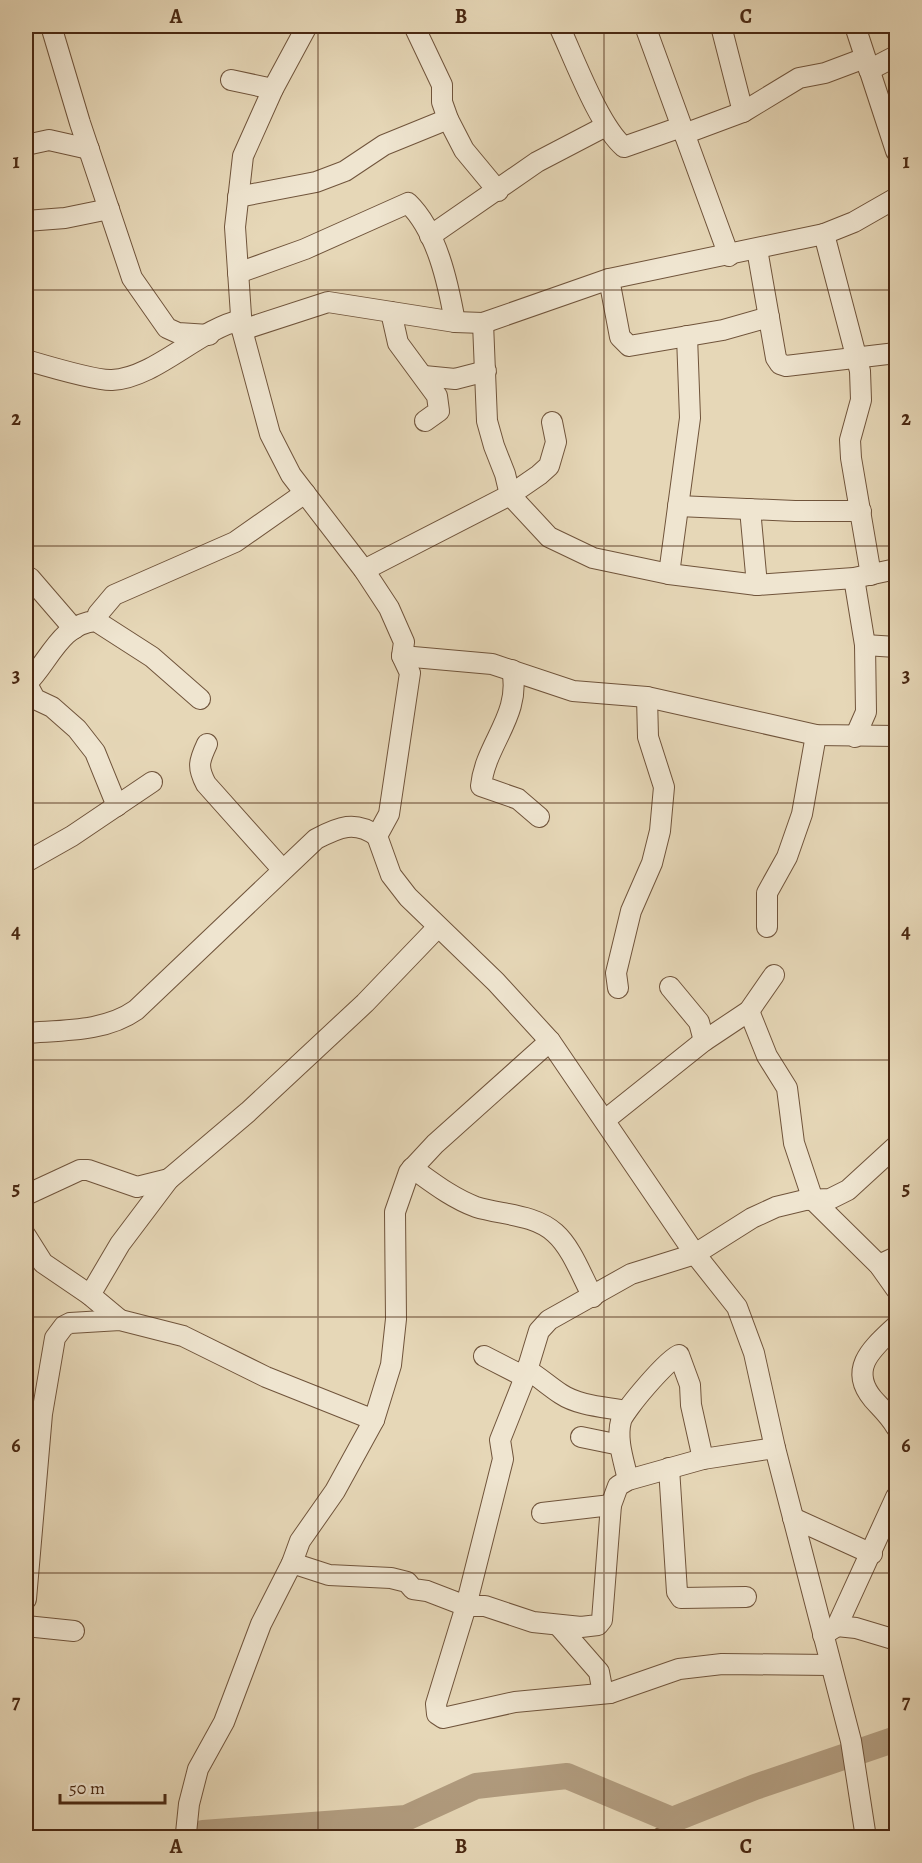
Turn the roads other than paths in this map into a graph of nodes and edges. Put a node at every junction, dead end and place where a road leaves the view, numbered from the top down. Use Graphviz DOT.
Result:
graph roads {
  1 [pos="51,26"];
  2 [pos="307,26"];
  3 [pos="414,26"];
  4 [pos="558,26"];
  5 [pos="645,26"];
  6 [pos="721,26"];
  7 [pos="855,26"];
  8 [pos="897,56"];
  9 [pos="867,64"];
  10 [pos="231,80"];
  11 [pos="273,89"];
  12 [pos="743,112"];
  13 [pos="448,119"];
  14 [pos="606,126"];
  15 [pos="683,131"];
  16 [pos="26,145"];
  17 [pos="89,148"];
  18 [pos="897,151"];
  19 [pos="498,191"];
  20 [pos="238,197"];
  21 [pos="897,198"];
  22 [pos="109,209"];
  23 [pos="26,221"];
  24 [pos="824,234"];
  25 [pos="430,236"];
  26 [pos="757,249"];
  27 [pos="729,256"];
  28 [pos="238,273"];
  29 [pos="609,279"];
  30 [pos="391,312"];
  31 [pos="769,316"];
  32 [pos="455,322"];
  33 [pos="483,323"];
  34 [pos="242,325"];
  35 [pos="209,335"];
  36 [pos="687,336"];
  37 [pos="897,353"];
  38 [pos="857,356"];
  39 [pos="40,364"];
  40 [pos="486,370"];
  41 [pos="424,376"];
  42 [pos="425,421"];
  43 [pos="552,422"];
  44 [pos="305,493"];
  45 [pos="510,495"];
  46 [pos="678,506"];
  47 [pos="750,509"];
  48 [pos="861,511"];
  49 [pos="364,570"];
  50 [pos="897,570"];
  51 [pos="669,574"];
  52 [pos="26,576"];
  53 [pos="862,576"];
  54 [pos="757,585"];
  55 [pos="96,621"];
  56 [pos="75,629"];
  57 [pos="865,645"];
  58 [pos="897,647"];
  59 [pos="402,656"];
  60 [pos="512,670"];
  61 [pos="26,684"];
  62 [pos="647,697"];
  63 [pos="200,699"];
  64 [pos="816,735"];
  65 [pos="897,736"];
  66 [pos="855,737"];
  67 [pos="207,744"];
  68 [pos="152,782"];
  69 [pos="117,806"];
  70 [pos="539,817"];
  71 [pos="376,836"];
  72 [pos="26,862"];
  73 [pos="282,869"];
  74 [pos="767,927"];
  75 [pos="437,928"];
  76 [pos="774,975"];
  77 [pos="670,987"];
  78 [pos="618,988"];
  79 [pos="750,1011"];
  80 [pos="26,1033"];
  81 [pos="550,1041"];
  82 [pos="704,1041"];
  83 [pos="605,1120"];
  84 [pos="897,1146"];
  85 [pos="412,1168"];
  86 [pos="169,1179"];
  87 [pos="26,1195"];
  88 [pos="813,1200"];
  89 [pos="26,1236"];
  90 [pos="695,1254"];
  91 [pos="888,1261"];
  92 [pos="897,1289"];
  93 [pos="90,1295"];
  94 [pos="593,1297"];
  95 [pos="120,1320"];
  96 [pos="897,1326"];
  97 [pos="484,1356"];
  98 [pos="526,1373"];
  99 [pos="626,1411"];
  100 [pos="374,1420"];
  101 [pos="897,1427"];
  102 [pos="581,1437"];
  103 [pos="620,1445"];
  104 [pos="775,1448"];
  105 [pos="703,1459"];
  106 [pos="669,1468"];
  107 [pos="628,1480"];
  108 [pos="897,1497"];
  109 [pos="611,1505"];
  110 [pos="542,1512"];
  111 [pos="793,1518"];
  112 [pos="872,1554"];
  113 [pos="292,1563"];
  114 [pos="746,1598"];
  115 [pos="26,1599"];
  116 [pos="466,1606"];
  117 [pos="558,1625"];
  118 [pos="26,1626"];
  119 [pos="74,1631"];
  120 [pos="830,1631"];
  121 [pos="897,1640"];
  122 [pos="831,1665"];
  123 [pos="610,1693"];
  124 [pos="186,1833"];
  125 [pos="866,1838"];
  1 -- 17 [label="street"];
  2 -- 11 [label="street"];
  3 -- 13 [label="street"];
  4 -- 14 [label="street"];
  5 -- 15 [label="street"];
  6 -- 12 [label="street"];
  7 -- 9 [label="street"];
  8 -- 9 [label="street"];
  9 -- 12 [label="street"];
  9 -- 18 [label="street"];
  10 -- 11 [label="street"];
  11 -- 20 [label="street"];
  12 -- 15 [label="street"];
  13 -- 19 [label="street"];
  13 -- 20 [label="street"];
  14 -- 15 [label="street"];
  14 -- 19 [label="street"];
  15 -- 27 [label="street"];
  16 -- 17 [label="street"];
  17 -- 22 [label="street"];
  19 -- 25 [label="street"];
  20 -- 28 [label="street"];
  21 -- 24 [label="street"];
  22 -- 23 [label="street"];
  22 -- 35 [label="street"];
  24 -- 26 [label="street"];
  24 -- 38 [label="street"];
  25 -- 28 [label="street"];
  25 -- 32 [label="street"];
  26 -- 27 [label="street"];
  26 -- 31 [label="street"];
  27 -- 29 [label="street"];
  28 -- 34 [label="street"];
  29 -- 33 [label="street"];
  29 -- 36 [label="street"];
  30 -- 32 [label="street"];
  30 -- 34 [label="street"];
  30 -- 41 [label="street"];
  31 -- 36 [label="street"];
  31 -- 38 [label="street"];
  32 -- 33 [label="street"];
  33 -- 40 [label="street"];
  34 -- 35 [label="street"];
  34 -- 44 [label="street"];
  35 -- 39 [label="street"];
  36 -- 46 [label="street"];
  37 -- 38 [label="street"];
  38 -- 48 [label="street"];
  40 -- 41 [label="street"];
  40 -- 45 [label="street"];
  41 -- 42 [label="street"];
  43 -- 45 [label="street"];
  44 -- 49 [label="street"];
  44 -- 55 [label="street"];
  45 -- 49 [label="street"];
  45 -- 51 [label="street"];
  46 -- 47 [label="street"];
  46 -- 51 [label="street"];
  47 -- 48 [label="street"];
  47 -- 54 [label="street"];
  48 -- 53 [label="street"];
  49 -- 59 [label="street"];
  50 -- 53 [label="street"];
  51 -- 54 [label="street"];
  52 -- 56 [label="street"];
  53 -- 54 [label="street"];
  53 -- 57 [label="street"];
  55 -- 56 [label="street"];
  55 -- 63 [label="street"];
  56 -- 61 [label="street"];
  57 -- 58 [label="street"];
  57 -- 66 [label="street"];
  59 -- 60 [label="street"];
  59 -- 71 [label="street"];
  60 -- 62 [label="street"];
  60 -- 70 [label="street"];
  61 -- 69 [label="street"];
  62 -- 64 [label="street"];
  62 -- 78 [label="street"];
  64 -- 66 [label="street"];
  64 -- 74 [label="street"];
  65 -- 66 [label="street"];
  67 -- 73 [label="street"];
  68 -- 69 [label="street"];
  69 -- 72 [label="street"];
  71 -- 73 [label="street"];
  71 -- 75 [label="street"];
  73 -- 80 [label="street"];
  75 -- 81 [label="street"];
  75 -- 86 [label="street"];
  76 -- 79 [label="street"];
  77 -- 82 [label="street"];
  79 -- 82 [label="street"];
  79 -- 88 [label="street"];
  81 -- 83 [label="street"];
  81 -- 85 [label="street"];
  82 -- 83 [label="street"];
  83 -- 90 [label="street"];
  84 -- 88 [label="street"];
  85 -- 94 [label="street"];
  85 -- 100 [label="street"];
  86 -- 87 [label="street"];
  86 -- 93 [label="street"];
  88 -- 90 [label="street"];
  88 -- 91 [label="street"];
  89 -- 93 [label="street"];
  90 -- 94 [label="street"];
  90 -- 104 [label="street"];
  91 -- 92 [label="street"];
  93 -- 95 [label="street"];
  94 -- 98 [label="street"];
  95 -- 100 [label="street"];
  95 -- 115 [label="street"];
  96 -- 101 [label="street"];
  97 -- 98 [label="street"];
  98 -- 99 [label="street"];
  98 -- 116 [label="street"];
  99 -- 103 [label="street"];
  99 -- 105 [label="street"];
  100 -- 113 [label="street"];
  102 -- 103 [label="street"];
  103 -- 107 [label="street"];
  104 -- 105 [label="street"];
  104 -- 111 [label="street"];
  105 -- 106 [label="street"];
  106 -- 107 [label="street"];
  106 -- 114 [label="street"];
  107 -- 109 [label="street"];
  108 -- 112 [label="street"];
  109 -- 110 [label="street"];
  109 -- 117 [label="street"];
  111 -- 112 [label="street"];
  111 -- 120 [label="street"];
  112 -- 120 [label="street"];
  113 -- 116 [label="street"];
  113 -- 124 [label="street"];
  116 -- 117 [label="street"];
  116 -- 123 [label="street"];
  117 -- 123 [label="street"];
  118 -- 119 [label="street"];
  120 -- 121 [label="street"];
  120 -- 122 [label="street"];
  122 -- 123 [label="street"];
  122 -- 125 [label="street"];
}
